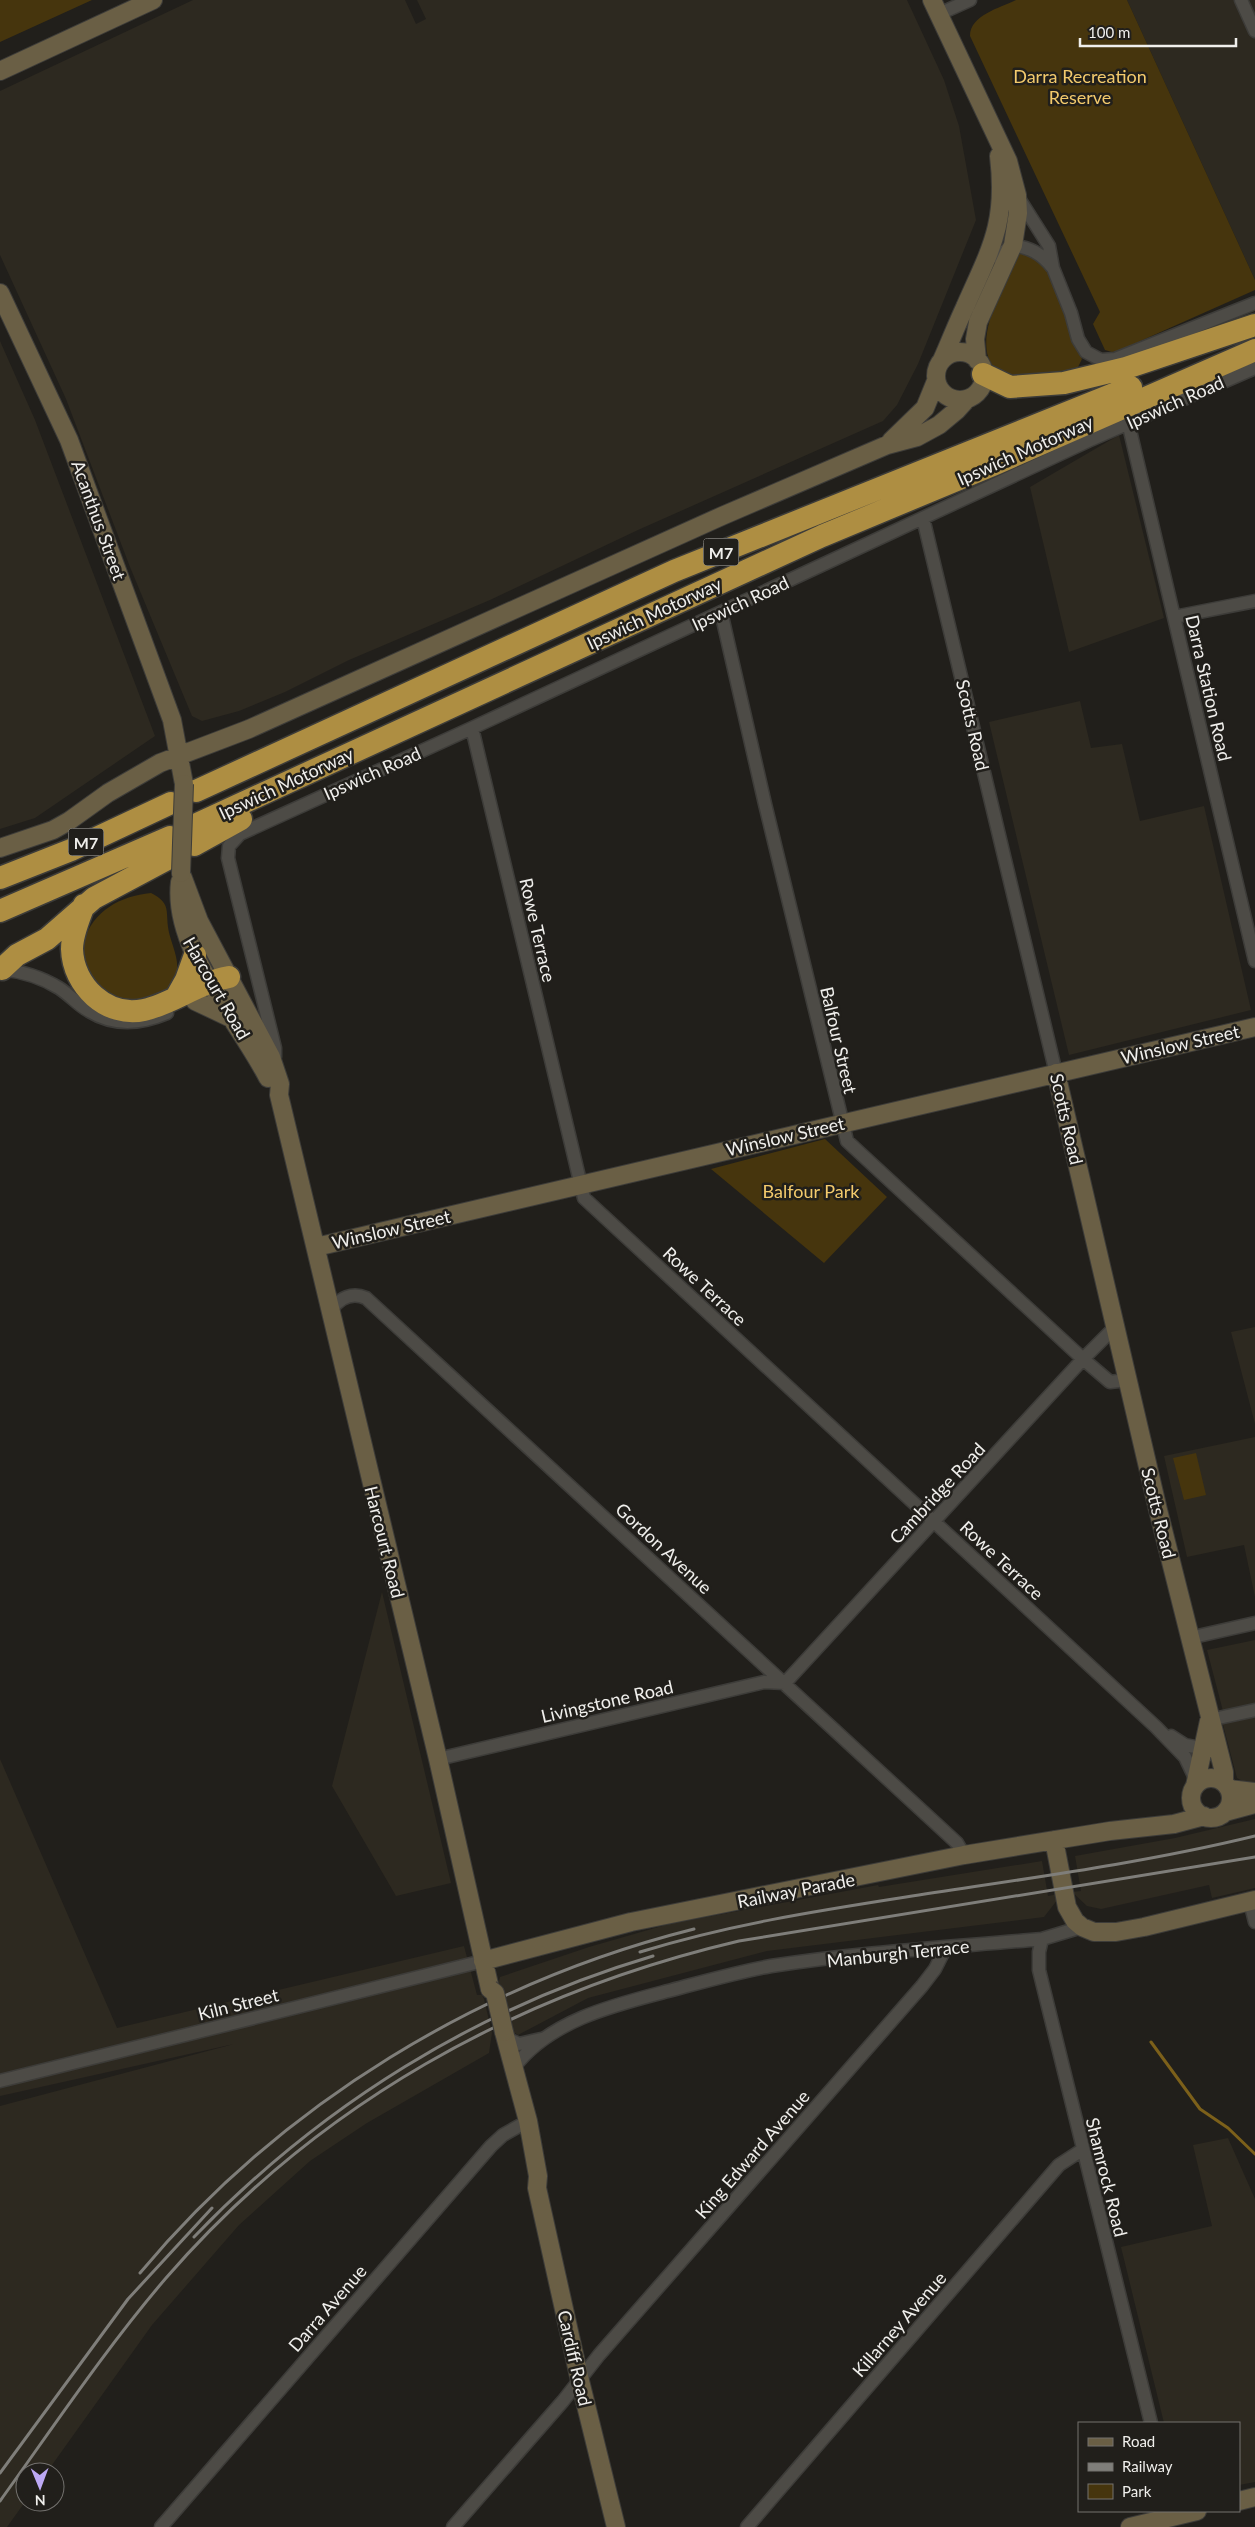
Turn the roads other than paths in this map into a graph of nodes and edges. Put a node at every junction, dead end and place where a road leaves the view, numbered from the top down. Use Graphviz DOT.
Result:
graph roads {
  1 [pos="153,0"];
  2 [pos="970,0"];
  3 [pos="1241,0"];
  4 [pos="936,7"];
  5 [pos="1255,31"];
  6 [pos="0,70"];
  7 [pos="997,138"];
  8 [pos="1017,195"];
  9 [pos="1013,245"];
  10 [pos="988,258"];
  11 [pos="1053,268"];
  12 [pos="0,293"];
  13 [pos="1255,303"];
  14 [pos="1255,325"];
  15 [pos="1255,335"];
  16 [pos="1255,350"];
  17 [pos="942,360"];
  18 [pos="980,367"];
  19 [pos="1255,368"];
  20 [pos="936,381"];
  21 [pos="967,399"];
  22 [pos="1128,422"];
  23 [pos="887,445"];
  24 [pos="924,518"];
  25 [pos="1252,604"];
  26 [pos="721,612"];
  27 [pos="1174,617"];
  28 [pos="472,728"];
  29 [pos="180,754"];
  30 [pos="190,788"];
  31 [pos="171,803"];
  32 [pos="194,835"];
  33 [pos="229,846"];
  34 [pos="0,848"];
  35 [pos="173,856"];
  36 [pos="0,878"];
  37 [pos="84,905"];
  38 [pos="0,911"];
  39 [pos="194,955"];
  40 [pos="1255,961"];
  41 [pos="1,969"];
  42 [pos="218,983"];
  43 [pos="186,998"];
  44 [pos="234,1020"];
  45 [pos="1255,1027"];
  46 [pos="274,1065"];
  47 [pos="1056,1073"];
  48 [pos="279,1095"];
  49 [pos="841,1122"];
  50 [pos="581,1184"];
  51 [pos="316,1247"];
  52 [pos="332,1309"];
  53 [pos="1115,1328"];
  54 [pos="1083,1359"];
  55 [pos="1127,1380"];
  56 [pos="934,1521"];
  57 [pos="1255,1623"];
  58 [pos="1189,1638"];
  59 [pos="785,1683"];
  60 [pos="1255,1710"];
  61 [pos="1209,1720"];
  62 [pos="1156,1727"];
  63 [pos="1211,1750"];
  64 [pos="438,1759"];
  65 [pos="1195,1783"];
  66 [pos="1226,1786"];
  67 [pos="1255,1792"];
  68 [pos="1255,1804"];
  69 [pos="1198,1810"];
  70 [pos="1225,1812"];
  71 [pos="1054,1840"];
  72 [pos="964,1855"];
  73 [pos="1252,1901"];
  74 [pos="1255,1922"];
  75 [pos="1082,1927"];
  76 [pos="1042,1938"];
  77 [pos="946,1947"];
  78 [pos="484,1961"];
  79 [pos="503,2034"];
  80 [pos="546,2037"];
  81 [pos="515,2066"];
  82 [pos="0,2081"];
  83 [pos="522,2123"];
  84 [pos="1082,2150"];
  85 [pos="580,2381"];
  86 [pos="1151,2422"];
  87 [pos="1255,2497"];
  88 [pos="1240,2501"];
  89 [pos="1189,2512"];
  90 [pos="1174,2514"];
  91 [pos="160,2527"];
  92 [pos="454,2527"];
  93 [pos="616,2527"];
  94 [pos="747,2527"];
  95 [pos="1130,2527"];
  1 -- 6 [label="main road"];
  2 -- 4 [label="street"];
  3 -- 5 [label="street"];
  4 -- 7 [label="main road"];
  7 -- 8 [label="main road"];
  7 -- 10 [label="main road"];
  8 -- 9 [label="main road"];
  8 -- 11 [label="street"];
  9 -- 10 [label="street"];
  9 -- 11 [label="street"];
  9 -- 18 [label="main road"];
  10 -- 17 [label="main road"];
  11 -- 13 [label="street"];
  12 -- 29 [label="main road, Acanthus Street"];
  14 -- 18 [label="highway"];
  15 -- 30 [label="highway, Ipswich Motorway / M7"];
  16 -- 32 [label="highway, Ipswich Motorway / M7"];
  17 -- 18 [label="main road"];
  17 -- 20 [label="main road"];
  18 -- 21 [label="main road"];
  19 -- 22 [label="street, Ipswich Road"];
  20 -- 21 [label="main road"];
  20 -- 23 [label="main road"];
  21 -- 23 [label="main road"];
  22 -- 24 [label="street, Ipswich Road"];
  22 -- 27 [label="street, Darra Station Road"];
  23 -- 29 [label="main road"];
  24 -- 26 [label="street, Ipswich Road"];
  24 -- 47 [label="street, Scotts Road"];
  25 -- 27 [label="street"];
  26 -- 28 [label="street, Ipswich Road"];
  26 -- 49 [label="street, Balfour Street"];
  27 -- 40 [label="street, Darra Station Road"];
  28 -- 33 [label="street, Ipswich Road"];
  28 -- 50 [label="street, Rowe Terrace"];
  29 -- 30 [label="main road, Harcourt Road"];
  29 -- 34 [label="main road"];
  30 -- 35 [label="main road, Harcourt Road, bridge"];
  31 -- 36 [label="highway, M7"];
  33 -- 46 [label="street, Harcourt Road"];
  35 -- 37 [label="highway"];
  35 -- 38 [label="highway, M7"];
  35 -- 39 [label="main road, Harcourt Road"];
  35 -- 42 [label="main road, Harcourt Road"];
  37 -- 41 [label="highway"];
  37 -- 43 [label="highway"];
  39 -- 42 [label="main road, Harcourt Road"];
  39 -- 43 [label="highway"];
  41 -- 43 [label="street"];
  42 -- 43 [label="highway"];
  42 -- 44 [label="main road, Harcourt Road"];
  42 -- 46 [label="main road, Harcourt Road"];
  43 -- 44 [label="main road"];
  44 -- 48 [label="main road, Harcourt Road"];
  45 -- 47 [label="main road, Winslow Street"];
  46 -- 48 [label="main road, Harcourt Road"];
  47 -- 49 [label="main road, Winslow Street"];
  47 -- 53 [label="main road, Scotts Road"];
  48 -- 51 [label="main road, Harcourt Road"];
  49 -- 50 [label="main road, Winslow Street"];
  49 -- 54 [label="street, Balfour Street"];
  50 -- 51 [label="main road, Winslow Street"];
  50 -- 56 [label="street, Rowe Terrace"];
  51 -- 52 [label="main road, Harcourt Road"];
  52 -- 59 [label="street, Gordon Avenue"];
  52 -- 64 [label="main road, Harcourt Road"];
  53 -- 54 [label="street, Cambridge Road"];
  53 -- 55 [label="main road, Scotts Road"];
  54 -- 55 [label="street, Balfour Street"];
  54 -- 56 [label="street, Cambridge Road"];
  55 -- 58 [label="main road, Scotts Road"];
  56 -- 59 [label="street, Cambridge Road"];
  56 -- 62 [label="street, Rowe Terrace"];
  57 -- 58 [label="street"];
  58 -- 61 [label="main road, Scotts Road"];
  59 -- 64 [label="street, Livingstone Road"];
  59 -- 72 [label="street, Gordon Avenue"];
  60 -- 61 [label="street"];
  61 -- 63 [label="main road, Scotts Road"];
  62 -- 63 [label="street, Rowe Terrace"];
  62 -- 65 [label="street, Rowe Terrace"];
  63 -- 65 [label="main road, Scotts Road"];
  63 -- 66 [label="main road, Scotts Road"];
  64 -- 78 [label="main road, Harcourt Road"];
  65 -- 66 [label="main road"];
  65 -- 69 [label="main road"];
  66 -- 67 [label="main road"];
  66 -- 70 [label="main road"];
  68 -- 70 [label="main road"];
  69 -- 70 [label="main road"];
  69 -- 71 [label="main road, Railway Parade"];
  71 -- 72 [label="main road, Railway Parade"];
  71 -- 75 [label="main road"];
  72 -- 78 [label="main road, Railway Parade"];
  73 -- 74 [label="street"];
  73 -- 75 [label="main road, Manburgh Terrace"];
  75 -- 76 [label="street, Manburgh Terrace"];
  76 -- 77 [label="street, Manburgh Terrace"];
  76 -- 84 [label="street, Shamrock Road"];
  77 -- 80 [label="street, Manburgh Terrace"];
  77 -- 85 [label="street, King Edward Avenue"];
  78 -- 79 [label="main road, Harcourt Road, bridge"];
  78 -- 82 [label="street, Kiln Street"];
  79 -- 80 [label="street, Manburgh Terrace"];
  79 -- 81 [label="main road, Cardiff Road"];
  79 -- 83 [label="main road, Cardiff Road"];
  80 -- 81 [label="street, Manburgh Terrace"];
  81 -- 83 [label="main road, Cardiff Road"];
  83 -- 85 [label="main road, Cardiff Road"];
  83 -- 91 [label="street, Darra Avenue"];
  84 -- 86 [label="street, Shamrock Road"];
  84 -- 94 [label="street, Killarney Avenue"];
  85 -- 92 [label="street, King Edward Avenue"];
  85 -- 93 [label="main road, Cardiff Road"];
  87 -- 88 [label="main road"];
  89 -- 90 [label="main road"];
  90 -- 95 [label="main road"];
}
